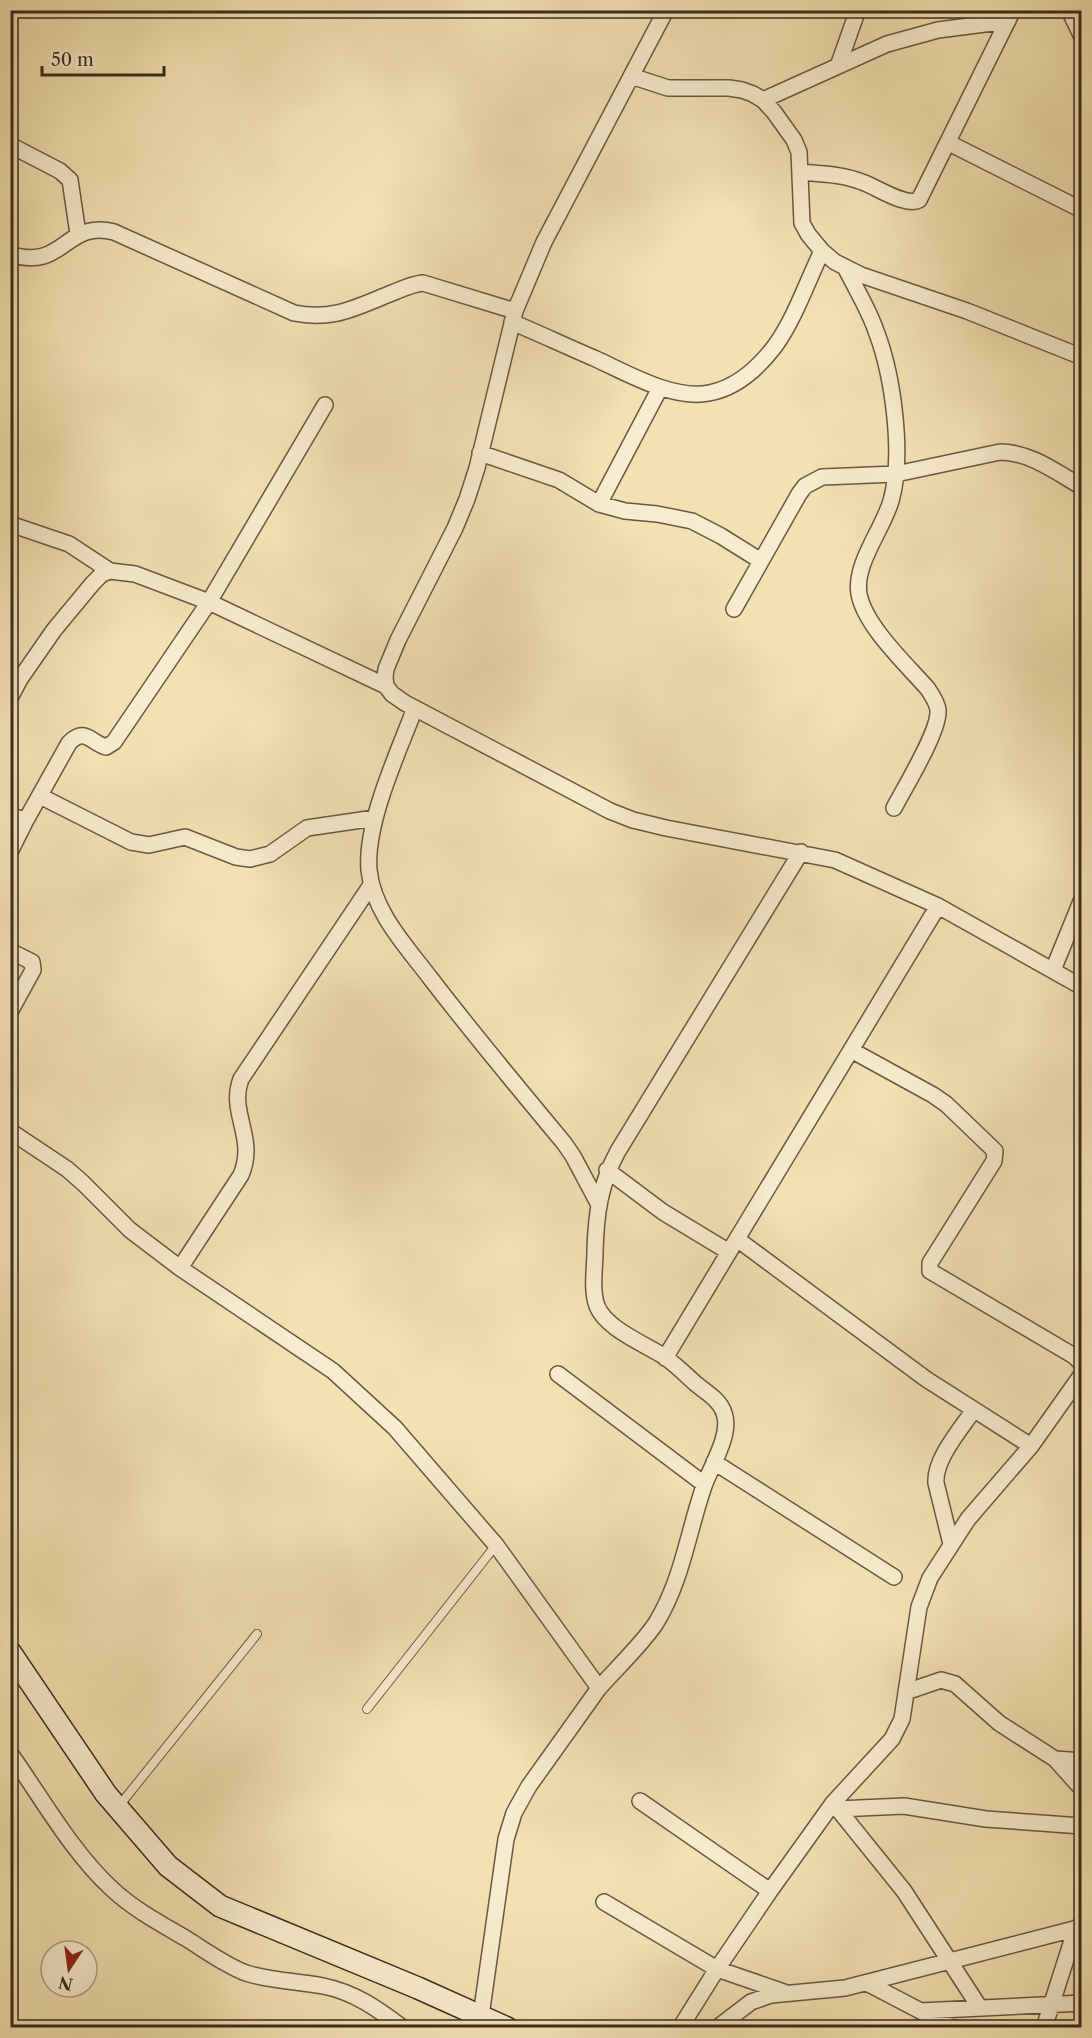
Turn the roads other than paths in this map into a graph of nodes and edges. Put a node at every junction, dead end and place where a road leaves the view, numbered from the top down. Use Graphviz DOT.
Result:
graph roads {
  1 [pos="666,10"];
  2 [pos="855,10"];
  3 [pos="1069,10"];
  4 [pos="1011,16"];
  5 [pos="1082,37"];
  6 [pos="838,66"];
  7 [pos="632,76"];
  8 [pos="763,100"];
  9 [pos="949,142"];
  10 [pos="10,145"];
  11 [pos="800,172"];
  12 [pos="1082,210"];
  13 [pos="78,234"];
  14 [pos="822,251"];
  15 [pos="10,254"];
  16 [pos="846,269"];
  17 [pos="514,316"];
  18 [pos="1082,357"];
  19 [pos="660,388"];
  20 [pos="325,405"];
  21 [pos="480,453"];
  22 [pos="896,474"];
  23 [pos="1082,487"];
  24 [pos="599,504"];
  25 [pos="10,524"];
  26 [pos="761,561"];
  27 [pos="110,572"];
  28 [pos="209,602"];
  29 [pos="734,609"];
  30 [pos="386,686"];
  31 [pos="10,698"];
  32 [pos="415,708"];
  33 [pos="40,796"];
  34 [pos="894,808"];
  35 [pos="10,816"];
  36 [pos="375,818"];
  37 [pos="26,820"];
  38 [pos="10,852"];
  39 [pos="801,852"];
  40 [pos="371,885"];
  41 [pos="1082,899"];
  42 [pos="938,906"];
  43 [pos="10,951"];
  44 [pos="1053,970"];
  45 [pos="1082,987"];
  46 [pos="10,1012"];
  47 [pos="851,1050"];
  48 [pos="10,1131"];
  49 [pos="607,1170"];
  50 [pos="598,1203"];
  51 [pos="737,1239"];
  52 [pos="729,1252"];
  53 [pos="180,1268"];
  54 [pos="665,1358"];
  55 [pos="1082,1364"];
  56 [pos="558,1374"];
  57 [pos="1082,1374"];
  58 [pos="973,1411"];
  59 [pos="1031,1446"];
  60 [pos="714,1462"];
  61 [pos="704,1484"];
  62 [pos="951,1544"];
  63 [pos="496,1545"];
  64 [pos="894,1577"];
  65 [pos="257,1634"];
  66 [pos="10,1652"];
  67 [pos="599,1688"];
  68 [pos="906,1692"];
  69 [pos="367,1709"];
  70 [pos="10,1753"];
  71 [pos="1055,1759"];
  72 [pos="1082,1761"];
  73 [pos="1082,1789"];
  74 [pos="640,1801"];
  75 [pos="835,1806"];
  76 [pos="118,1807"];
  77 [pos="1082,1826"];
  78 [pos="770,1891"];
  79 [pos="604,1902"];
  80 [pos="1079,1928"];
  81 [pos="948,1960"];
  82 [pos="717,1969"];
  83 [pos="867,1983"];
  84 [pos="786,1993"];
  85 [pos="1082,2003"];
  86 [pos="1053,2004"];
  87 [pos="980,2008"];
  88 [pos="920,2011"];
  89 [pos="481,2016"];
  90 [pos="403,2028"];
  91 [pos="507,2028"];
  92 [pos="680,2028"];
  93 [pos="717,2028"];
  94 [pos="953,2028"];
  95 [pos="1044,2028"];
  1 -- 7 [label="street"];
  2 -- 6 [label="street"];
  3 -- 5 [label="street"];
  4 -- 6 [label="street"];
  4 -- 9 [label="street"];
  6 -- 8 [label="street"];
  7 -- 8 [label="street"];
  7 -- 17 [label="street"];
  8 -- 11 [label="street"];
  9 -- 11 [label="street"];
  9 -- 12 [label="street"];
  10 -- 13 [label="street"];
  11 -- 14 [label="street"];
  13 -- 15 [label="street"];
  13 -- 17 [label="street"];
  14 -- 16 [label="street"];
  14 -- 19 [label="street"];
  16 -- 18 [label="street"];
  16 -- 22 [label="street"];
  17 -- 19 [label="street"];
  17 -- 21 [label="street"];
  19 -- 24 [label="street"];
  20 -- 28 [label="street"];
  21 -- 24 [label="street"];
  21 -- 30 [label="street"];
  22 -- 23 [label="street"];
  22 -- 26 [label="street"];
  22 -- 34 [label="street"];
  24 -- 26 [label="street"];
  25 -- 27 [label="street"];
  26 -- 29 [label="street"];
  27 -- 28 [label="street"];
  27 -- 31 [label="street"];
  28 -- 30 [label="street"];
  28 -- 33 [label="street"];
  30 -- 32 [label="street"];
  32 -- 36 [label="street"];
  32 -- 39 [label="street"];
  33 -- 36 [label="street"];
  33 -- 37 [label="street"];
  35 -- 37 [label="street"];
  36 -- 40 [label="street"];
  37 -- 38 [label="street"];
  39 -- 42 [label="street"];
  39 -- 49 [label="street"];
  40 -- 50 [label="street"];
  40 -- 53 [label="street"];
  41 -- 44 [label="street"];
  42 -- 44 [label="street"];
  42 -- 47 [label="street"];
  43 -- 46 [label="street"];
  44 -- 45 [label="street"];
  47 -- 51 [label="street"];
  47 -- 55 [label="street"];
  48 -- 53 [label="street"];
  49 -- 50 [label="street"];
  49 -- 52 [label="street"];
  50 -- 54 [label="street"];
  51 -- 52 [label="street"];
  51 -- 58 [label="street"];
  52 -- 54 [label="street"];
  53 -- 63 [label="street"];
  54 -- 60 [label="street"];
  56 -- 61 [label="street"];
  57 -- 59 [label="street"];
  58 -- 59 [label="street"];
  58 -- 62 [label="street"];
  59 -- 62 [label="street"];
  60 -- 61 [label="street"];
  60 -- 64 [label="street"];
  61 -- 67 [label="street"];
  62 -- 68 [label="street"];
  63 -- 67 [label="street"];
  63 -- 69 [label="lane"];
  65 -- 76 [label="lane"];
  66 -- 76 [label="main road"];
  67 -- 89 [label="street"];
  68 -- 71 [label="street"];
  68 -- 75 [label="street"];
  70 -- 90 [label="street"];
  71 -- 72 [label="street"];
  71 -- 73 [label="street"];
  74 -- 78 [label="street"];
  75 -- 77 [label="street"];
  75 -- 78 [label="street"];
  75 -- 81 [label="street"];
  76 -- 89 [label="main road"];
  78 -- 82 [label="street"];
  79 -- 82 [label="street"];
  80 -- 81 [label="street"];
  80 -- 86 [label="street"];
  81 -- 83 [label="street"];
  81 -- 87 [label="street"];
  82 -- 84 [label="street"];
  82 -- 92 [label="street"];
  83 -- 84 [label="street"];
  83 -- 88 [label="street"];
  84 -- 93 [label="street"];
  85 -- 86 [label="street"];
  86 -- 87 [label="street"];
  86 -- 95 [label="street"];
  87 -- 88 [label="street"];
  88 -- 94 [label="street"];
  89 -- 91 [label="main road"];
}
